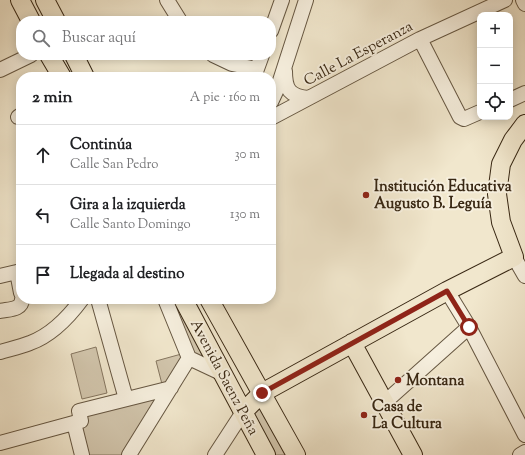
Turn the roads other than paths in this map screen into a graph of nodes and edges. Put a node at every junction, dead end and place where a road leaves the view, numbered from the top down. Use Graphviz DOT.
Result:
graph roads {
  1 [pos="20,0"];
  2 [pos="44,0"];
  3 [pos="167,0"];
  4 [pos="282,0"];
  5 [pos="306,0"];
  6 [pos="505,0"];
  7 [pos="523,0"];
  8 [pos="525,4"];
  9 [pos="28,16"];
  10 [pos="53,16"];
  11 [pos="177,16"];
  12 [pos="276,17"];
  13 [pos="420,39"];
  14 [pos="21,60"];
  15 [pos="52,60"];
  16 [pos="76,60"];
  17 [pos="223,60"];
  18 [pos="260,60"];
  19 [pos="285,66"];
  20 [pos="0,70"];
  21 [pos="59,72"];
  22 [pos="82,72"];
  23 [pos="253,72"];
  24 [pos="256,72"];
  25 [pos="276,91"];
  26 [pos="525,93"];
  27 [pos="308,98"];
  28 [pos="513,99"];
  29 [pos="477,113"];
  30 [pos="276,115"];
  31 [pos="525,124"];
  32 [pos="514,257"];
  33 [pos="16,272"];
  34 [pos="0,276"];
  35 [pos="525,276"];
  36 [pos="447,291"];
  37 [pos="21,304"];
  38 [pos="78,304"];
  39 [pos="99,304"];
  40 [pos="167,304"];
  41 [pos="186,304"];
  42 [pos="212,304"];
  43 [pos="0,311"];
  44 [pos="469,327"];
  45 [pos="352,343"];
  46 [pos="0,352"];
  47 [pos="189,358"];
  48 [pos="223,374"];
  49 [pos="171,388"];
  50 [pos="262,393"];
  51 [pos="126,399"];
  52 [pos="384,403"];
  53 [pos="243,412"];
  54 [pos="78,422"];
  55 [pos="525,435"];
  56 [pos="0,443"];
  57 [pos="525,452"];
  58 [pos="82,455"];
  59 [pos="129,455"];
  60 [pos="215,455"];
  61 [pos="266,455"];
  62 [pos="296,455"];
  63 [pos="413,455"];
  64 [pos="520,455"];
  1 -- 9 [label="main road"];
  2 -- 10 [label="main road"];
  3 -- 11 [label="street"];
  4 -- 12 [label="street"];
  5 -- 19 [label="street"];
  6 -- 13 [label="street, Calle La Esperanza"];
  7 -- 8 [label="street"];
  13 -- 27 [label="street, Calle La Esperanza"];
  13 -- 29 [label="street"];
  14 -- 20 [label="street"];
  15 -- 21 [label="main road"];
  16 -- 22 [label="main road"];
  17 -- 23 [label="street"];
  18 -- 24 [label="street"];
  19 -- 25 [label="street"];
  19 -- 27 [label="street"];
  26 -- 28 [label="street"];
  27 -- 30 [label="street, Calle La Esperanza"];
  31 -- 32 [label="main road"];
  32 -- 35 [label="street"];
  32 -- 36 [label="main road"];
  33 -- 34 [label="street"];
  36 -- 44 [label="street"];
  36 -- 45 [label="main road"];
  37 -- 43 [label="street"];
  38 -- 46 [label="street"];
  39 -- 51 [label="street"];
  40 -- 47 [label="street"];
  41 -- 48 [label="main road, Avenida Saenz Peña"];
  42 -- 50 [label="main road, Avenida Saenz Peña"];
  44 -- 52 [label="street"];
  44 -- 55 [label="street"];
  45 -- 50 [label="main road"];
  45 -- 52 [label="main road"];
  47 -- 48 [label="street"];
  47 -- 49 [label="street"];
  48 -- 53 [label="main road, Avenida Saenz Peña"];
  49 -- 51 [label="street"];
  49 -- 59 [label="street"];
  50 -- 53 [label="main road"];
  50 -- 62 [label="main road, Avenida Saenz Peña"];
  51 -- 54 [label="street"];
  52 -- 63 [label="main road"];
  53 -- 60 [label="street"];
  53 -- 61 [label="main road, Avenida Saenz Peña"];
  54 -- 56 [label="street"];
  54 -- 58 [label="street"];
  57 -- 64 [label="street"];
}
